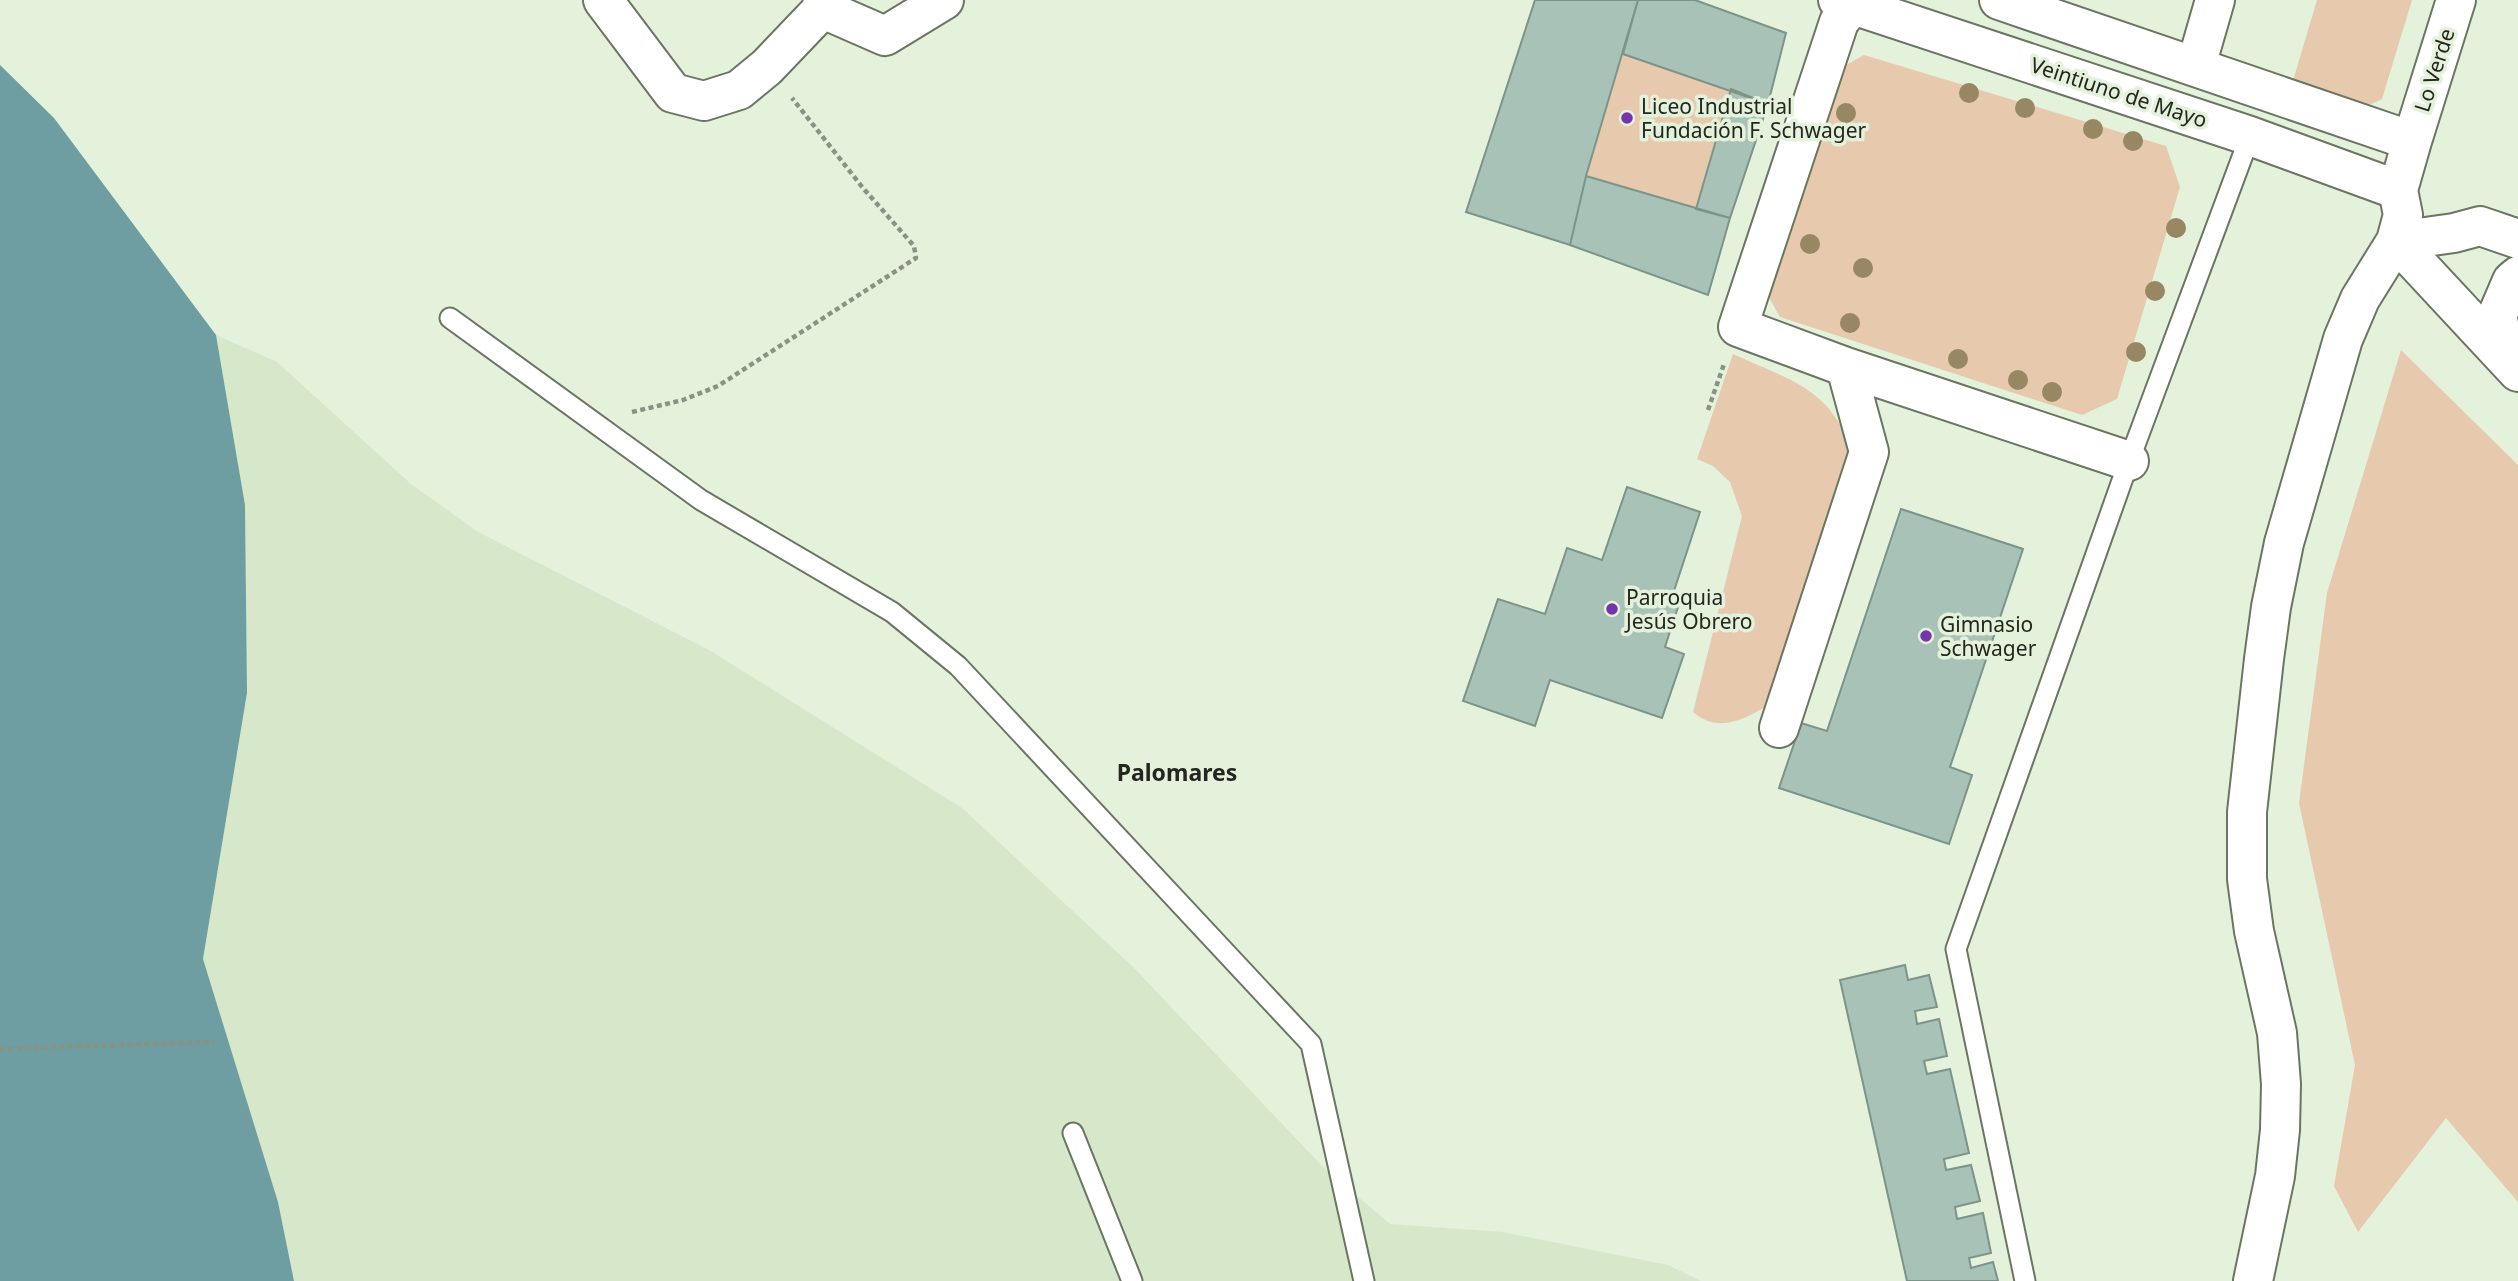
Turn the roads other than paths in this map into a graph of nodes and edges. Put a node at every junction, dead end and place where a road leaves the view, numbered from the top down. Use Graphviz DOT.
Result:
graph roads {
  1 [pos="603,0"];
  2 [pos="944,0"];
  3 [pos="1999,0"];
  4 [pos="2215,0"];
  5 [pos="2456,0"];
  6 [pos="1845,2"];
  7 [pos="826,4"];
  8 [pos="2196,66"];
  9 [pos="2250,136"];
  10 [pos="2412,141"];
  11 [pos="2398,190"];
  12 [pos="2518,239"];
  13 [pos="2396,241"];
  14 [pos="2518,276"];
  15 [pos="450,318"];
  16 [pos="1846,367"];
  17 [pos="2513,367"];
  18 [pos="2129,461"];
  19 [pos="1779,728"];
  20 [pos="1073,1133"];
  21 [pos="1132,1281"];
  22 [pos="1364,1281"];
  23 [pos="2025,1281"];
  24 [pos="2253,1281"];
  1 -- 7 [label="street"];
  2 -- 7 [label="street"];
  3 -- 8 [label="street"];
  4 -- 8 [label="street"];
  5 -- 10 [label="street, Lo Verde"];
  6 -- 9 [label="street, Veintiuno de Mayo"];
  6 -- 16 [label="street"];
  8 -- 10 [label="street"];
  9 -- 11 [label="street, Veintiuno de Mayo"];
  9 -- 18 [label="lane"];
  10 -- 11 [label="street"];
  11 -- 13 [label="street"];
  12 -- 13 [label="street"];
  13 -- 17 [label="street"];
  13 -- 24 [label="street"];
  14 -- 17 [label="street"];
  15 -- 22 [label="lane"];
  16 -- 18 [label="street"];
  16 -- 19 [label="street"];
  18 -- 23 [label="lane"];
  20 -- 21 [label="lane"];
}
